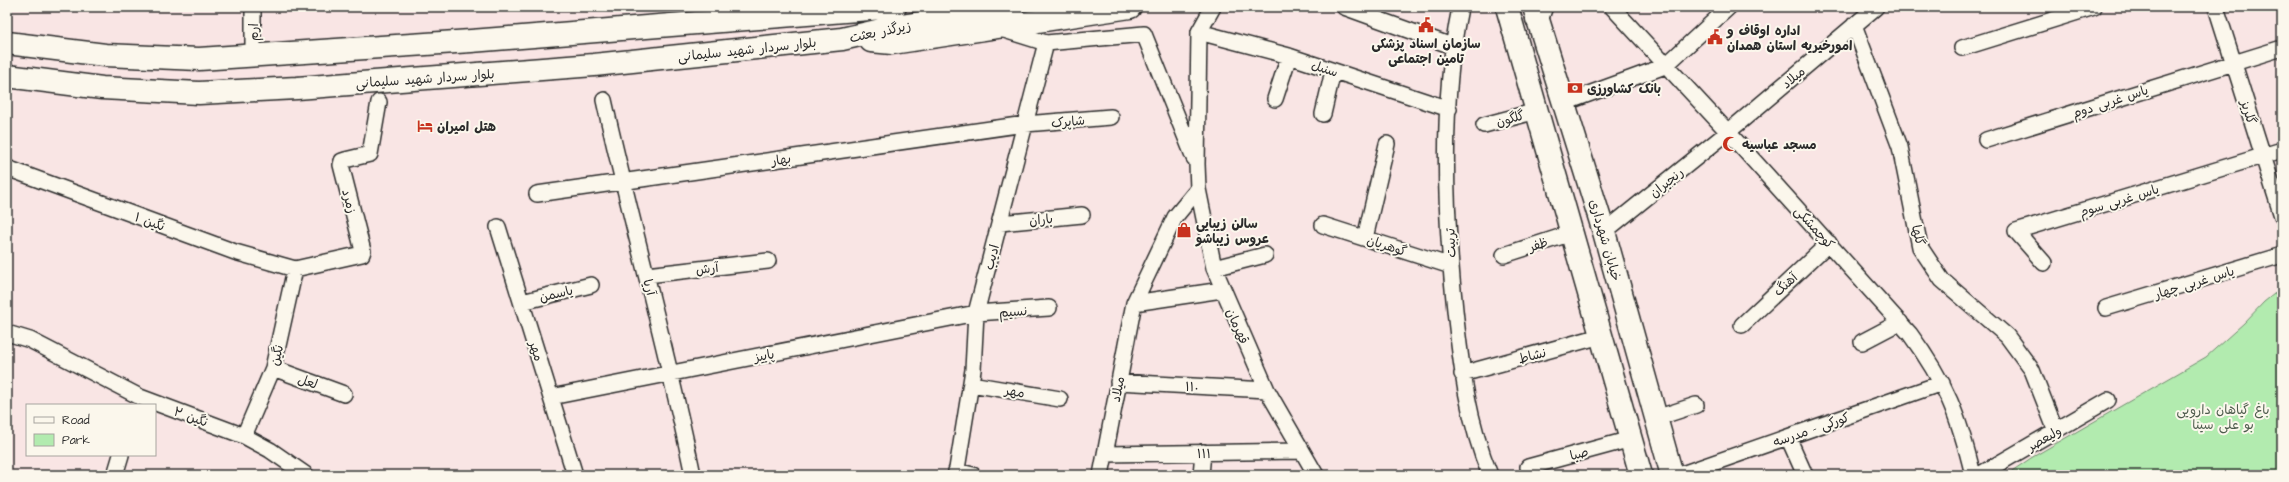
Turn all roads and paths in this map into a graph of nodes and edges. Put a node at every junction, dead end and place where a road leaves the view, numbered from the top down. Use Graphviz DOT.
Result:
graph roads {
  1 [pos="253,7"];
  2 [pos="895,7"];
  3 [pos="1012,7"];
  4 [pos="1130,7"];
  5 [pos="1213,7"];
  6 [pos="1344,7"];
  7 [pos="1507,7"];
  8 [pos="1612,7"];
  9 [pos="1729,7"];
  10 [pos="1876,7"];
  11 [pos="2094,7"];
  12 [pos="2216,7"];
  13 [pos="1459,8"];
  14 [pos="844,9"];
  15 [pos="1538,11"];
  16 [pos="1854,26"];
  17 [pos="997,28"];
  18 [pos="1199,32"];
  19 [pos="842,39"];
  20 [pos="471,41"];
  21 [pos="1046,42"];
  22 [pos="7,43"];
  23 [pos="1452,46"];
  24 [pos="1962,48"];
  25 [pos="2282,48"];
  26 [pos="252,56"];
  27 [pos="1290,56"];
  28 [pos="2233,62"];
  29 [pos="1665,66"];
  30 [pos="1333,71"];
  31 [pos="472,74"];
  32 [pos="7,76"];
  33 [pos="1275,99"];
  34 [pos="604,100"];
  35 [pos="379,102"];
  36 [pos="1564,104"];
  37 [pos="1449,109"];
  38 [pos="1537,111"];
  39 [pos="1323,114"];
  40 [pos="1112,117"];
  41 [pos="1026,124"];
  42 [pos="1484,125"];
  43 [pos="1728,132"];
  44 [pos="1986,140"];
  45 [pos="1387,144"];
  46 [pos="2282,150"];
  47 [pos="2263,157"];
  48 [pos="1196,164"];
  49 [pos="7,168"];
  50 [pos="622,182"];
  51 [pos="1198,189"];
  52 [pos="537,194"];
  53 [pos="1082,215"];
  54 [pos="2282,216"];
  55 [pos="1000,223"];
  56 [pos="1323,225"];
  57 [pos="498,227"];
  58 [pos="1604,232"];
  59 [pos="1572,233"];
  60 [pos="1365,238"];
  61 [pos="1829,244"];
  62 [pos="1265,255"];
  63 [pos="1504,255"];
  64 [pos="2282,255"];
  65 [pos="768,261"];
  66 [pos="2044,263"];
  67 [pos="1451,266"];
  68 [pos="1214,268"];
  69 [pos="295,269"];
  70 [pos="647,276"];
  71 [pos="591,285"];
  72 [pos="1222,290"];
  73 [pos="522,302"];
  74 [pos="1134,303"];
  75 [pos="1049,308"];
  76 [pos="2106,308"];
  77 [pos="976,313"];
  78 [pos="1900,322"];
  79 [pos="1742,325"];
  80 [pos="7,333"];
  81 [pos="1601,336"];
  82 [pos="1862,342"];
  83 [pos="273,368"];
  84 [pos="672,372"];
  85 [pos="1462,374"];
  86 [pos="1118,382"];
  87 [pos="1942,383"];
  88 [pos="971,384"];
  89 [pos="1267,390"];
  90 [pos="344,394"];
  91 [pos="551,397"];
  92 [pos="1060,399"];
  93 [pos="2108,400"];
  94 [pos="138,401"];
  95 [pos="1696,404"];
  96 [pos="156,407"];
  97 [pos="1656,418"];
  98 [pos="2056,430"];
  99 [pos="244,436"];
  100 [pos="1788,437"];
  101 [pos="1631,439"];
  102 [pos="1302,451"];
  103 [pos="1203,452"];
  104 [pos="1105,454"];
  105 [pos="121,456"];
  106 [pos="1528,467"];
  107 [pos="956,473"];
  108 [pos="115,475"];
  109 [pos="306,475"];
  110 [pos="575,475"];
  111 [pos="693,475"];
  112 [pos="973,475"];
  113 [pos="1101,475"];
  114 [pos="1201,475"];
  115 [pos="1316,475"];
  116 [pos="1490,475"];
  117 [pos="1641,475"];
  118 [pos="1672,475"];
  119 [pos="1679,475"];
  120 [pos="1805,475"];
  121 [pos="1973,475"];
  122 [pos="1979,475"];
  1 -- 26 [label="street, ارم"];
  2 -- 14 [label="main road, زیرگذر بعثت"];
  3 -- 19 [label="main road, زیرگذر بعثت"];
  4 -- 17 [label="main road"];
  5 -- 18 [label="street"];
  6 -- 23 [label="street"];
  7 -- 38 [label="main road"];
  8 -- 29 [label="street, کوچمشکی"];
  9 -- 29 [label="street"];
  10 -- 16 [label="street, میلاد"];
  11 -- 24 [label="street"];
  12 -- 28 [label="street, گلریز"];
  13 -- 23 [label="street, تربیت"];
  14 -- 20 [label="main road"];
  15 -- 36 [label="main road, خیابان شهرداری"];
  16 -- 43 [label="street, میلاد"];
  16 -- 98 [label="street, گلها"];
  17 -- 19 [label="main road"];
  17 -- 21 [label="street"];
  18 -- 27 [label="street, سنبل"];
  18 -- 48 [label="street"];
  19 -- 31 [label="main road, بلوار سردار شهید سلیمانی"];
  20 -- 26 [label="main road"];
  20 -- 31 [label="main road"];
  21 -- 41 [label="street, ادیب"];
  21 -- 48 [label="street"];
  22 -- 26 [label="main road"];
  23 -- 37 [label="street, تربیت"];
  25 -- 28 [label="street, یاس غربی دوم"];
  27 -- 30 [label="street, سنبل"];
  27 -- 33 [label="street"];
  28 -- 44 [label="street, یاس غربی دوم"];
  28 -- 47 [label="street, گلریز"];
  29 -- 36 [label="street"];
  29 -- 43 [label="street, کوچمشکی"];
  30 -- 37 [label="street, سنبل"];
  30 -- 39 [label="street"];
  31 -- 32 [label="main road, بلوار سردار شهید سلیمانی"];
  34 -- 50 [label="street, آریا"];
  35 -- 69 [label="street, زمرد"];
  36 -- 58 [label="main road, خیابان شهرداری"];
  37 -- 67 [label="street, تربیت"];
  38 -- 42 [label="street, گلگون"];
  38 -- 59 [label="main road"];
  40 -- 41 [label="street, شاپرک"];
  41 -- 50 [label="street, بهار"];
  41 -- 55 [label="street, ادیب"];
  43 -- 58 [label="street, رنجبران"];
  43 -- 61 [label="street, کوچمشکی"];
  45 -- 60 [label="street"];
  46 -- 47 [label="street"];
  47 -- 54 [label="street, گلریز"];
  47 -- 66 [label="street, یاس غربی سوم"];
  48 -- 51 [label="street, قهرمان"];
  49 -- 69 [label="street, نگین ۱"];
  50 -- 52 [label="street, بهار"];
  50 -- 70 [label="street, آریا"];
  51 -- 68 [label="street, قهرمان"];
  51 -- 74 [label="street, میلاد"];
  53 -- 55 [label="street, باران"];
  55 -- 77 [label="street, ادیب"];
  56 -- 60 [label="street, گوهریان"];
  57 -- 73 [label="street, مهر"];
  58 -- 97 [label="main road, خیابان شهرداری"];
  59 -- 63 [label="street, ظفر"];
  59 -- 81 [label="main road"];
  60 -- 67 [label="street, گوهریان"];
  61 -- 78 [label="street, کوچمشکی"];
  61 -- 79 [label="street, آهنگ"];
  62 -- 68 [label="street"];
  64 -- 76 [label="street, یاس غربی چهار"];
  65 -- 70 [label="street, آرش"];
  67 -- 85 [label="street, تربیت"];
  68 -- 72 [label="street, قهرمان"];
  69 -- 83 [label="street, نگین"];
  70 -- 84 [label="street, آریا"];
  71 -- 73 [label="street, یاسمن"];
  72 -- 74 [label="street"];
  72 -- 89 [label="street, قهرمان"];
  73 -- 91 [label="street, مهر"];
  74 -- 86 [label="street, میلاد"];
  75 -- 77 [label="street, نسیم"];
  77 -- 84 [label="street, پاییز"];
  77 -- 88 [label="street, ادیب"];
  78 -- 82 [label="street"];
  78 -- 87 [label="street, کوچمشکی"];
  80 -- 94 [label="street, نگین ۲"];
  81 -- 85 [label="street, نشاط"];
  81 -- 101 [label="main road"];
  83 -- 90 [label="street, لعل"];
  83 -- 99 [label="street, نگین"];
  84 -- 91 [label="street, پاییز"];
  84 -- 111 [label="street, آریا"];
  85 -- 116 [label="street, تربیت"];
  86 -- 89 [label="street, ۱۱۰"];
  86 -- 104 [label="street, میلاد"];
  87 -- 100 [label="street, کورکی - مدرسه"];
  87 -- 121 [label="street, کوچمشکی"];
  88 -- 92 [label="street, مهر"];
  88 -- 107 [label="street, ادیب"];
  89 -- 102 [label="street, قهرمان"];
  91 -- 110 [label="street, مهر"];
  93 -- 98 [label="street, ولیعصر"];
  95 -- 97 [label="street"];
  96 -- 99 [label="street, نگین ۲"];
  97 -- 118 [label="main road, خیابان شهرداری"];
  98 -- 122 [label="street, ولیعصر"];
  99 -- 109 [label="street, نگین ۲"];
  100 -- 119 [label="street, کورکی - مدرسه"];
  100 -- 120 [label="street"];
  101 -- 106 [label="street, صبا"];
  101 -- 117 [label="main road"];
  102 -- 103 [label="street, ۱۱۱"];
  102 -- 115 [label="street, قهرمان"];
  103 -- 104 [label="street, ۱۱۱"];
  103 -- 114 [label="street"];
  104 -- 113 [label="street, میلاد"];
  105 -- 108 [label="street"];
  107 -- 112 [label="street"];
}
